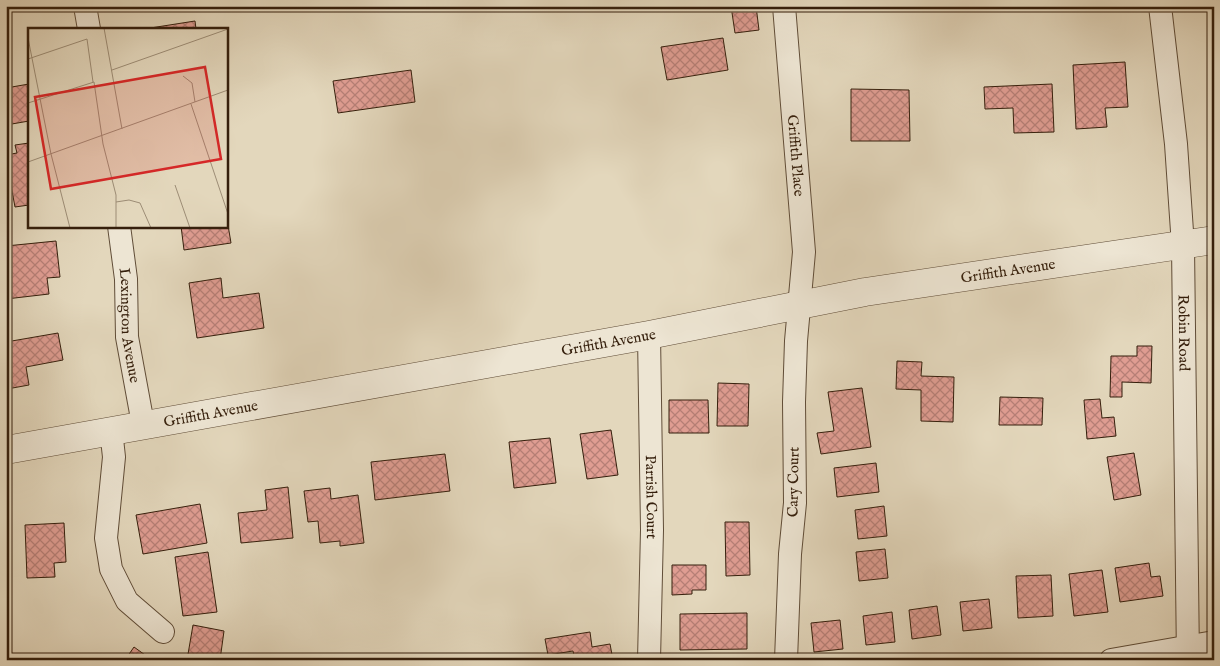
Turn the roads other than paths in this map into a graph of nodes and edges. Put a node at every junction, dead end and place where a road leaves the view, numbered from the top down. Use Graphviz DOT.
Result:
graph roads {
  1 [pos="85,6"];
  2 [pos="784,6"];
  3 [pos="1160,6"];
  4 [pos="89,28"];
  5 [pos="119,228"];
  6 [pos="1214,240"];
  7 [pos="1183,246"];
  8 [pos="801,305"];
  9 [pos="649,335"];
  10 [pos="143,424"];
  11 [pos="111,430"];
  12 [pos="6,450"];
  13 [pos="163,632"];
  14 [pos="1214,642"];
  15 [pos="1187,653"];
  16 [pos="650,660"];
  17 [pos="786,660"];
  18 [pos="1111,660"];
  1 -- 4 [label="street"];
  2 -- 8 [label="street, Griffith Place"];
  3 -- 7 [label="street, Robin Road"];
  5 -- 10 [label="street, Lexington Avenue"];
  6 -- 7 [label="street, Griffith Avenue"];
  7 -- 8 [label="street, Griffith Avenue"];
  7 -- 15 [label="street, Robin Road"];
  8 -- 9 [label="street, Griffith Avenue"];
  8 -- 17 [label="street, Cary Court"];
  9 -- 10 [label="street, Griffith Avenue"];
  9 -- 16 [label="street, Parrish Court"];
  10 -- 11 [label="street, Griffith Avenue"];
  11 -- 12 [label="street, Griffith Avenue"];
  11 -- 13 [label="street"];
  14 -- 15 [label="street"];
  15 -- 18 [label="street"];
}
